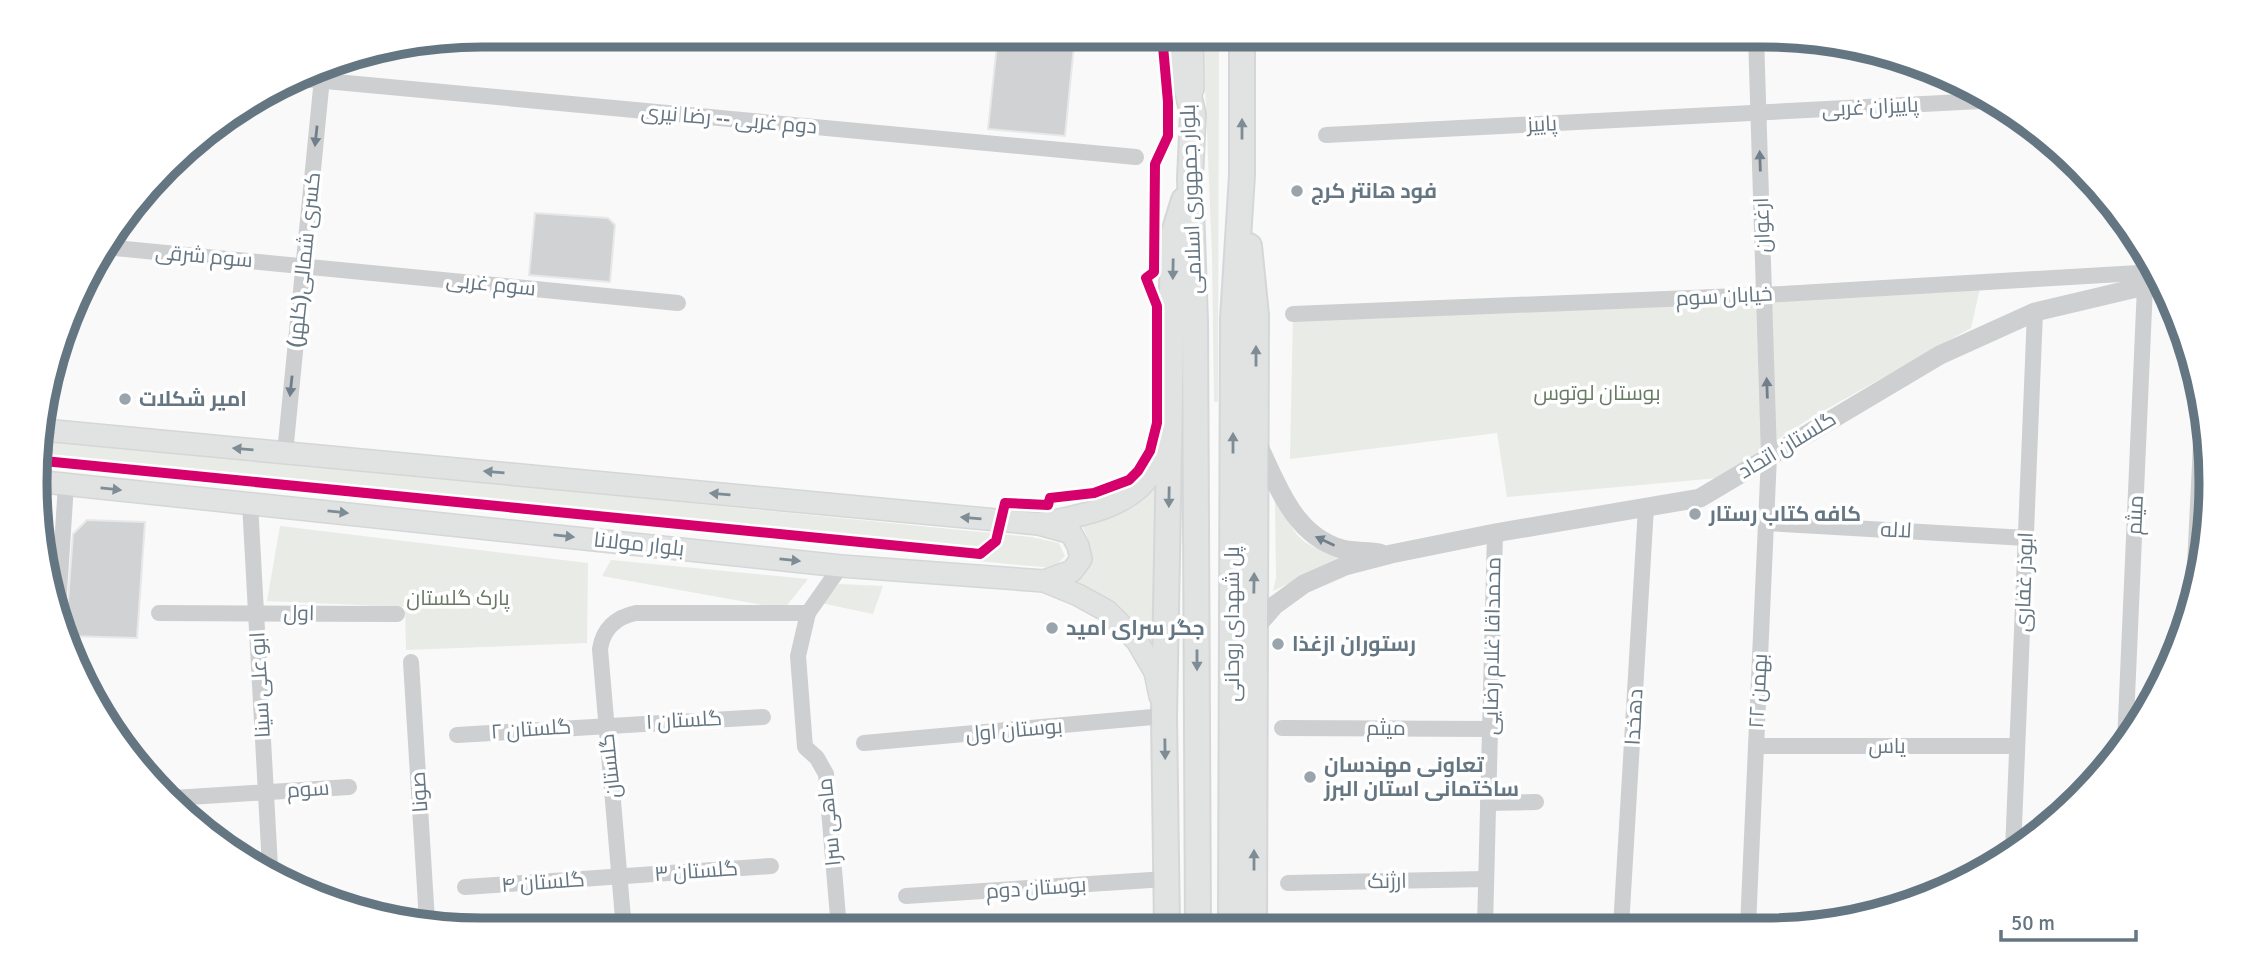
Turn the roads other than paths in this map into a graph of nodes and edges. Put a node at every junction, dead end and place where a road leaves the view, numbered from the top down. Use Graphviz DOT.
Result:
graph roads {
  1 [pos="1177,47"];
  2 [pos="1192,47"];
  3 [pos="1242,47"];
  4 [pos="1756,47"];
  5 [pos="330,75"];
  6 [pos="322,78"];
  7 [pos="1973,101"];
  8 [pos="1759,113"];
  9 [pos="1193,114"];
  10 [pos="1326,135"];
  11 [pos="1136,157"];
  12 [pos="1242,175"];
  13 [pos="1190,179"];
  14 [pos="117,248"];
  15 [pos="303,265"];
  16 [pos="2148,279"];
  17 [pos="2148,280"];
  18 [pos="2150,283"];
  19 [pos="1764,295"];
  20 [pos="678,303"];
  21 [pos="2035,312"];
  22 [pos="1293,314"];
  23 [pos="1233,319"];
  24 [pos="1195,322"];
  25 [pos="51,431"];
  26 [pos="1171,432"];
  27 [pos="1256,439"];
  28 [pos="285,453"];
  29 [pos="1769,456"];
  30 [pos="47,482"];
  31 [pos="66,484"];
  32 [pos="2199,488"];
  33 [pos="250,503"];
  34 [pos="1646,507"];
  35 [pos="2197,517"];
  36 [pos="1766,523"];
  37 [pos="1039,524"];
  38 [pos="1495,533"];
  39 [pos="2026,538"];
  40 [pos="1391,554"];
  41 [pos="841,566"];
  42 [pos="1044,581"];
  43 [pos="60,584"];
  44 [pos="256,612"];
  45 [pos="159,613"];
  46 [pos="808,613"];
  47 [pos="397,614"];
  48 [pos="1254,629"];
  49 [pos="411,662"];
  50 [pos="1164,716"];
  51 [pos="763,717"];
  52 [pos="605,724"];
  53 [pos="2125,724"];
  54 [pos="1282,728"];
  55 [pos="1490,729"];
  56 [pos="457,735"];
  57 [pos="864,743"];
  58 [pos="1756,746"];
  59 [pos="2017,746"];
  60 [pos="349,787"];
  61 [pos="266,792"];
  62 [pos="183,797"];
  63 [pos="1536,802"];
  64 [pos="1488,803"];
  65 [pos="2013,838"];
  66 [pos="270,862"];
  67 [pos="771,866"];
  68 [pos="621,876"];
  69 [pos="1166,879"];
  70 [pos="1486,879"];
  71 [pos="1289,883"];
  72 [pos="465,887"];
  73 [pos="906,896"];
  74 [pos="427,914"];
  75 [pos="623,918"];
  76 [pos="838,918"];
  77 [pos="1167,918"];
  78 [pos="1198,918"];
  79 [pos="1231,918"];
  80 [pos="1254,918"];
  81 [pos="1485,918"];
  82 [pos="1622,918"];
  83 [pos="1748,918"];
  1 -- 9 [label="main road, بلوار جمهوری اسلامی"];
  2 -- 9 [label="main road"];
  12 -- 3 [label="main road, بلوار جمهوری اسلامی, one-way"];
  4 -- 8 [label="street, ارغوان"];
  5 -- 11 [label="street, دوم غربی -- رضا نیری"];
  6 -- 15 [label="street, کسری شمالی(کلهر), one-way"];
  7 -- 8 [label="street, پاییزان غربی"];
  8 -- 10 [label="street, پاییز"];
  19 -- 8 [label="street, ارغوان, one-way"];
  9 -- 13 [label="main road, بلوار جمهوری اسلامی"];
  12 -- 23 [label="main road, بلوار جمهوری اسلامی"];
  27 -- 12 [label="main road, one-way"];
  13 -- 24 [label="main road, بلوار جمهوری اسلامی"];
  13 -- 26 [label="main road, one-way"];
  14 -- 15 [label="street, سوم شرقی"];
  15 -- 20 [label="street, سوم غربی"];
  15 -- 28 [label="street, کسری شمالی(کلهر), one-way"];
  16 -- 19 [label="street, خیابان سوم"];
  17 -- 21 [label="street, گلستان اتحاد"];
  18 -- 53 [label="street, میثم"];
  19 -- 22 [label="street, خیابان سوم"];
  29 -- 19 [label="street, ارغوان, one-way"];
  21 -- 29 [label="street, گلستان اتحاد"];
  21 -- 39 [label="street, ابوذر غفاری"];
  79 -- 23 [label="main road, پل شهدای روحانی, one-way"];
  24 -- 78 [label="main road, پل شهدای روحانی, one-way"];
  28 -- 25 [label="main road, one-way"];
  26 -- 37 [label="main road"];
  26 -- 50 [label="main road, one-way"];
  40 -- 27 [label="street, one-way"];
  48 -- 27 [label="main road, one-way"];
  37 -- 28 [label="main road, one-way"];
  29 -- 34 [label="street, گلستان اتحاد"];
  29 -- 36 [label="street, ۲۲ بهمن"];
  30 -- 31 [label="main road, بلوار مولانا"];
  31 -- 33 [label="main road, بلوار مولانا, one-way"];
  31 -- 43 [label="street"];
  32 -- 35 [label="street"];
  33 -- 41 [label="main road, بلوار مولانا, one-way"];
  33 -- 44 [label="street, ابو علی سینا"];
  34 -- 38 [label="street, گلستان اتحاد"];
  34 -- 82 [label="street, دهخدا"];
  36 -- 39 [label="street, لاله"];
  36 -- 58 [label="street, ۲۲ بهمن"];
  37 -- 42 [label="main road"];
  38 -- 40 [label="street, گلستان اتحاد"];
  38 -- 55 [label="street, محمداقا غلام رضایی"];
  39 -- 59 [label="street, ابوذر غفاری"];
  40 -- 48 [label="street"];
  41 -- 42 [label="main road, بلوار مولانا"];
  41 -- 46 [label="street, ماهی سرا"];
  42 -- 50 [label="main road, بلوار مولانا"];
  44 -- 45 [label="street, اول"];
  44 -- 47 [label="street, اول"];
  44 -- 61 [label="street, ابو علی سینا"];
  46 -- 52 [label="street, گلستان"];
  46 -- 76 [label="street, ماهی سرا"];
  80 -- 48 [label="main road, one-way"];
  49 -- 74 [label="street, صونا"];
  50 -- 57 [label="street, بوستان اول"];
  50 -- 69 [label="main road, one-way"];
  51 -- 52 [label="street, گلستان ۱"];
  52 -- 56 [label="street, گلستان ۲"];
  52 -- 68 [label="street, گلستان"];
  54 -- 55 [label="street, میثم"];
  55 -- 64 [label="street, محمداقا غلام رضایی"];
  58 -- 59 [label="street, یاس"];
  58 -- 83 [label="street, ۲۲ بهمن"];
  59 -- 65 [label="street, ابوذر غفاری"];
  60 -- 61 [label="street, سوم"];
  61 -- 62 [label="street, سوم"];
  61 -- 66 [label="street, ابو علی سینا"];
  63 -- 64 [label="street"];
  64 -- 70 [label="street, محمداقا غلام رضایی"];
  67 -- 68 [label="street, گلستان ۳"];
  68 -- 72 [label="street, گلستان ۴"];
  68 -- 75 [label="street, گلستان"];
  69 -- 73 [label="street, بوستان دوم"];
  69 -- 77 [label="main road"];
  70 -- 71 [label="street, ارژنک"];
  70 -- 81 [label="street, محمداقا غلام رضایی"];
}
